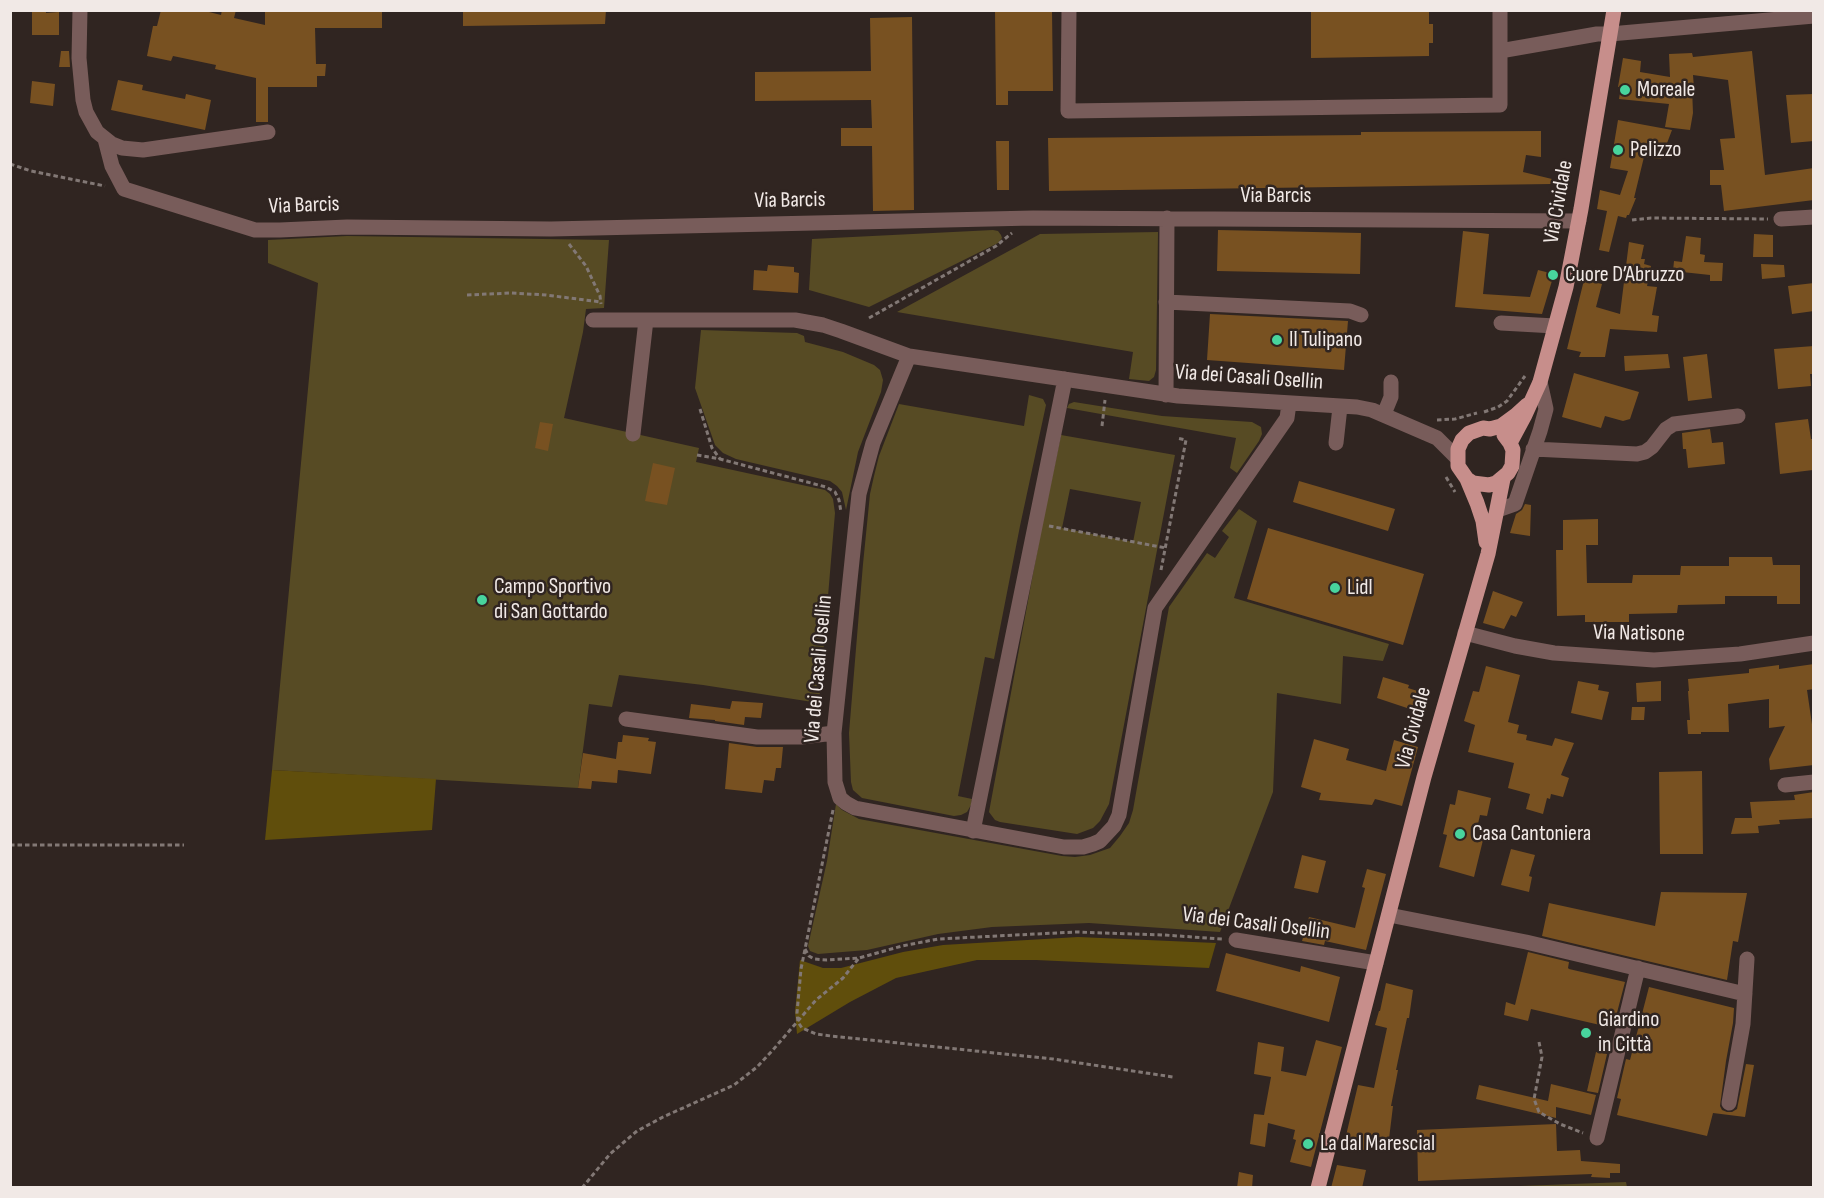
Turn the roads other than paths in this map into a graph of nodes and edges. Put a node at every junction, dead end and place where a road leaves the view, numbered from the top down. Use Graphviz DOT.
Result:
graph roads {
  1 [pos="80,10"];
  2 [pos="1069,10"];
  3 [pos="1500,10"];
  4 [pos="1614,10"];
  5 [pos="1814,16"];
  6 [pos="1610,34"];
  7 [pos="1500,51"];
  8 [pos="268,132"];
  9 [pos="105,139"];
  10 [pos="1814,217"];
  11 [pos="1167,218"];
  12 [pos="1781,219"];
  13 [pos="1579,221"];
  14 [pos="1166,302"];
  15 [pos="1361,315"];
  16 [pos="599,320"];
  17 [pos="646,320"];
  18 [pos="1501,323"];
  19 [pos="1555,326"];
  20 [pos="909,356"];
  21 [pos="1065,379"];
  22 [pos="1391,382"];
  23 [pos="1540,382"];
  24 [pos="1166,394"];
  25 [pos="1532,399"];
  26 [pos="1289,404"];
  27 [pos="1340,406"];
  28 [pos="1384,414"];
  29 [pos="1738,416"];
  30 [pos="1490,429"];
  31 [pos="1469,433"];
  32 [pos="633,434"];
  33 [pos="1437,438"];
  34 [pos="1336,443"];
  35 [pos="1510,443"];
  36 [pos="1533,449"];
  37 [pos="1457,458"];
  38 [pos="1519,467"];
  39 [pos="1467,479"];
  40 [pos="1503,479"];
  41 [pos="1498,510"];
  42 [pos="1488,554"];
  43 [pos="1465,633"];
  44 [pos="1814,643"];
  45 [pos="626,719"];
  46 [pos="834,734"];
  47 [pos="1814,782"];
  48 [pos="1785,785"];
  49 [pos="973,831"];
  50 [pos="1389,915"];
  51 [pos="1236,940"];
  52 [pos="1747,959"];
  53 [pos="1377,963"];
  54 [pos="1638,968"];
  55 [pos="1745,994"];
  56 [pos="1729,1103"];
  57 [pos="1597,1138"];
  58 [pos="1318,1188"];
  1 -- 9 [label="street"];
  2 -- 7 [label="street"];
  3 -- 7 [label="street"];
  4 -- 6 [label="main road, Via Cividale"];
  5 -- 6 [label="street"];
  6 -- 7 [label="street"];
  6 -- 13 [label="main road, Via Cividale"];
  8 -- 9 [label="street"];
  9 -- 11 [label="street, Via Barcis"];
  10 -- 12 [label="street"];
  11 -- 13 [label="street, Via Barcis"];
  11 -- 14 [label="street"];
  13 -- 19 [label="main road, Via Cividale"];
  14 -- 15 [label="street"];
  14 -- 24 [label="street"];
  16 -- 17 [label="street"];
  17 -- 20 [label="street"];
  17 -- 32 [label="street"];
  18 -- 19 [label="street"];
  19 -- 23 [label="main road, Via Cividale"];
  20 -- 21 [label="street, Via dei Casali Osellin"];
  20 -- 46 [label="street, Via dei Casali Osellin"];
  21 -- 24 [label="street, Via dei Casali Osellin"];
  21 -- 49 [label="street"];
  22 -- 28 [label="street"];
  23 -- 25 [label="main road, Via Cividale"];
  23 -- 36 [label="street"];
  24 -- 26 [label="street, Via dei Casali Osellin"];
  25 -- 30 [label="main road, Via Cividale"];
  25 -- 35 [label="main road, Via Cividale"];
  26 -- 27 [label="street, Via dei Casali Osellin"];
  26 -- 49 [label="street"];
  27 -- 28 [label="street, Via dei Casali Osellin"];
  27 -- 34 [label="street"];
  28 -- 33 [label="street, Via dei Casali Osellin"];
  29 -- 36 [label="street"];
  30 -- 31 [label="main road, Via Cividale"];
  30 -- 35 [label="main road"];
  31 -- 33 [label="street"];
  31 -- 37 [label="main road"];
  33 -- 37 [label="street, Via dei Casali Osellin"];
  35 -- 38 [label="main road"];
  36 -- 38 [label="street"];
  37 -- 39 [label="main road, Via Cividale"];
  38 -- 40 [label="main road, Via Cividale"];
  38 -- 41 [label="street"];
  39 -- 40 [label="main road"];
  39 -- 42 [label="main road, Via Cividale"];
  40 -- 41 [label="main road, Via Cividale"];
  41 -- 42 [label="main road, Via Cividale"];
  42 -- 43 [label="main road, Via Cividale"];
  43 -- 44 [label="street, Via Natisone"];
  43 -- 50 [label="main road, Via Cividale"];
  45 -- 46 [label="street"];
  46 -- 49 [label="street, Via dei Casali Osellin"];
  47 -- 48 [label="street"];
  50 -- 53 [label="main road, Via Cividale"];
  50 -- 54 [label="street"];
  51 -- 53 [label="street, Via dei Casali Osellin"];
  52 -- 55 [label="street"];
  53 -- 58 [label="main road, Via Cividale"];
  54 -- 55 [label="street"];
  54 -- 57 [label="street"];
  55 -- 56 [label="street"];
}
